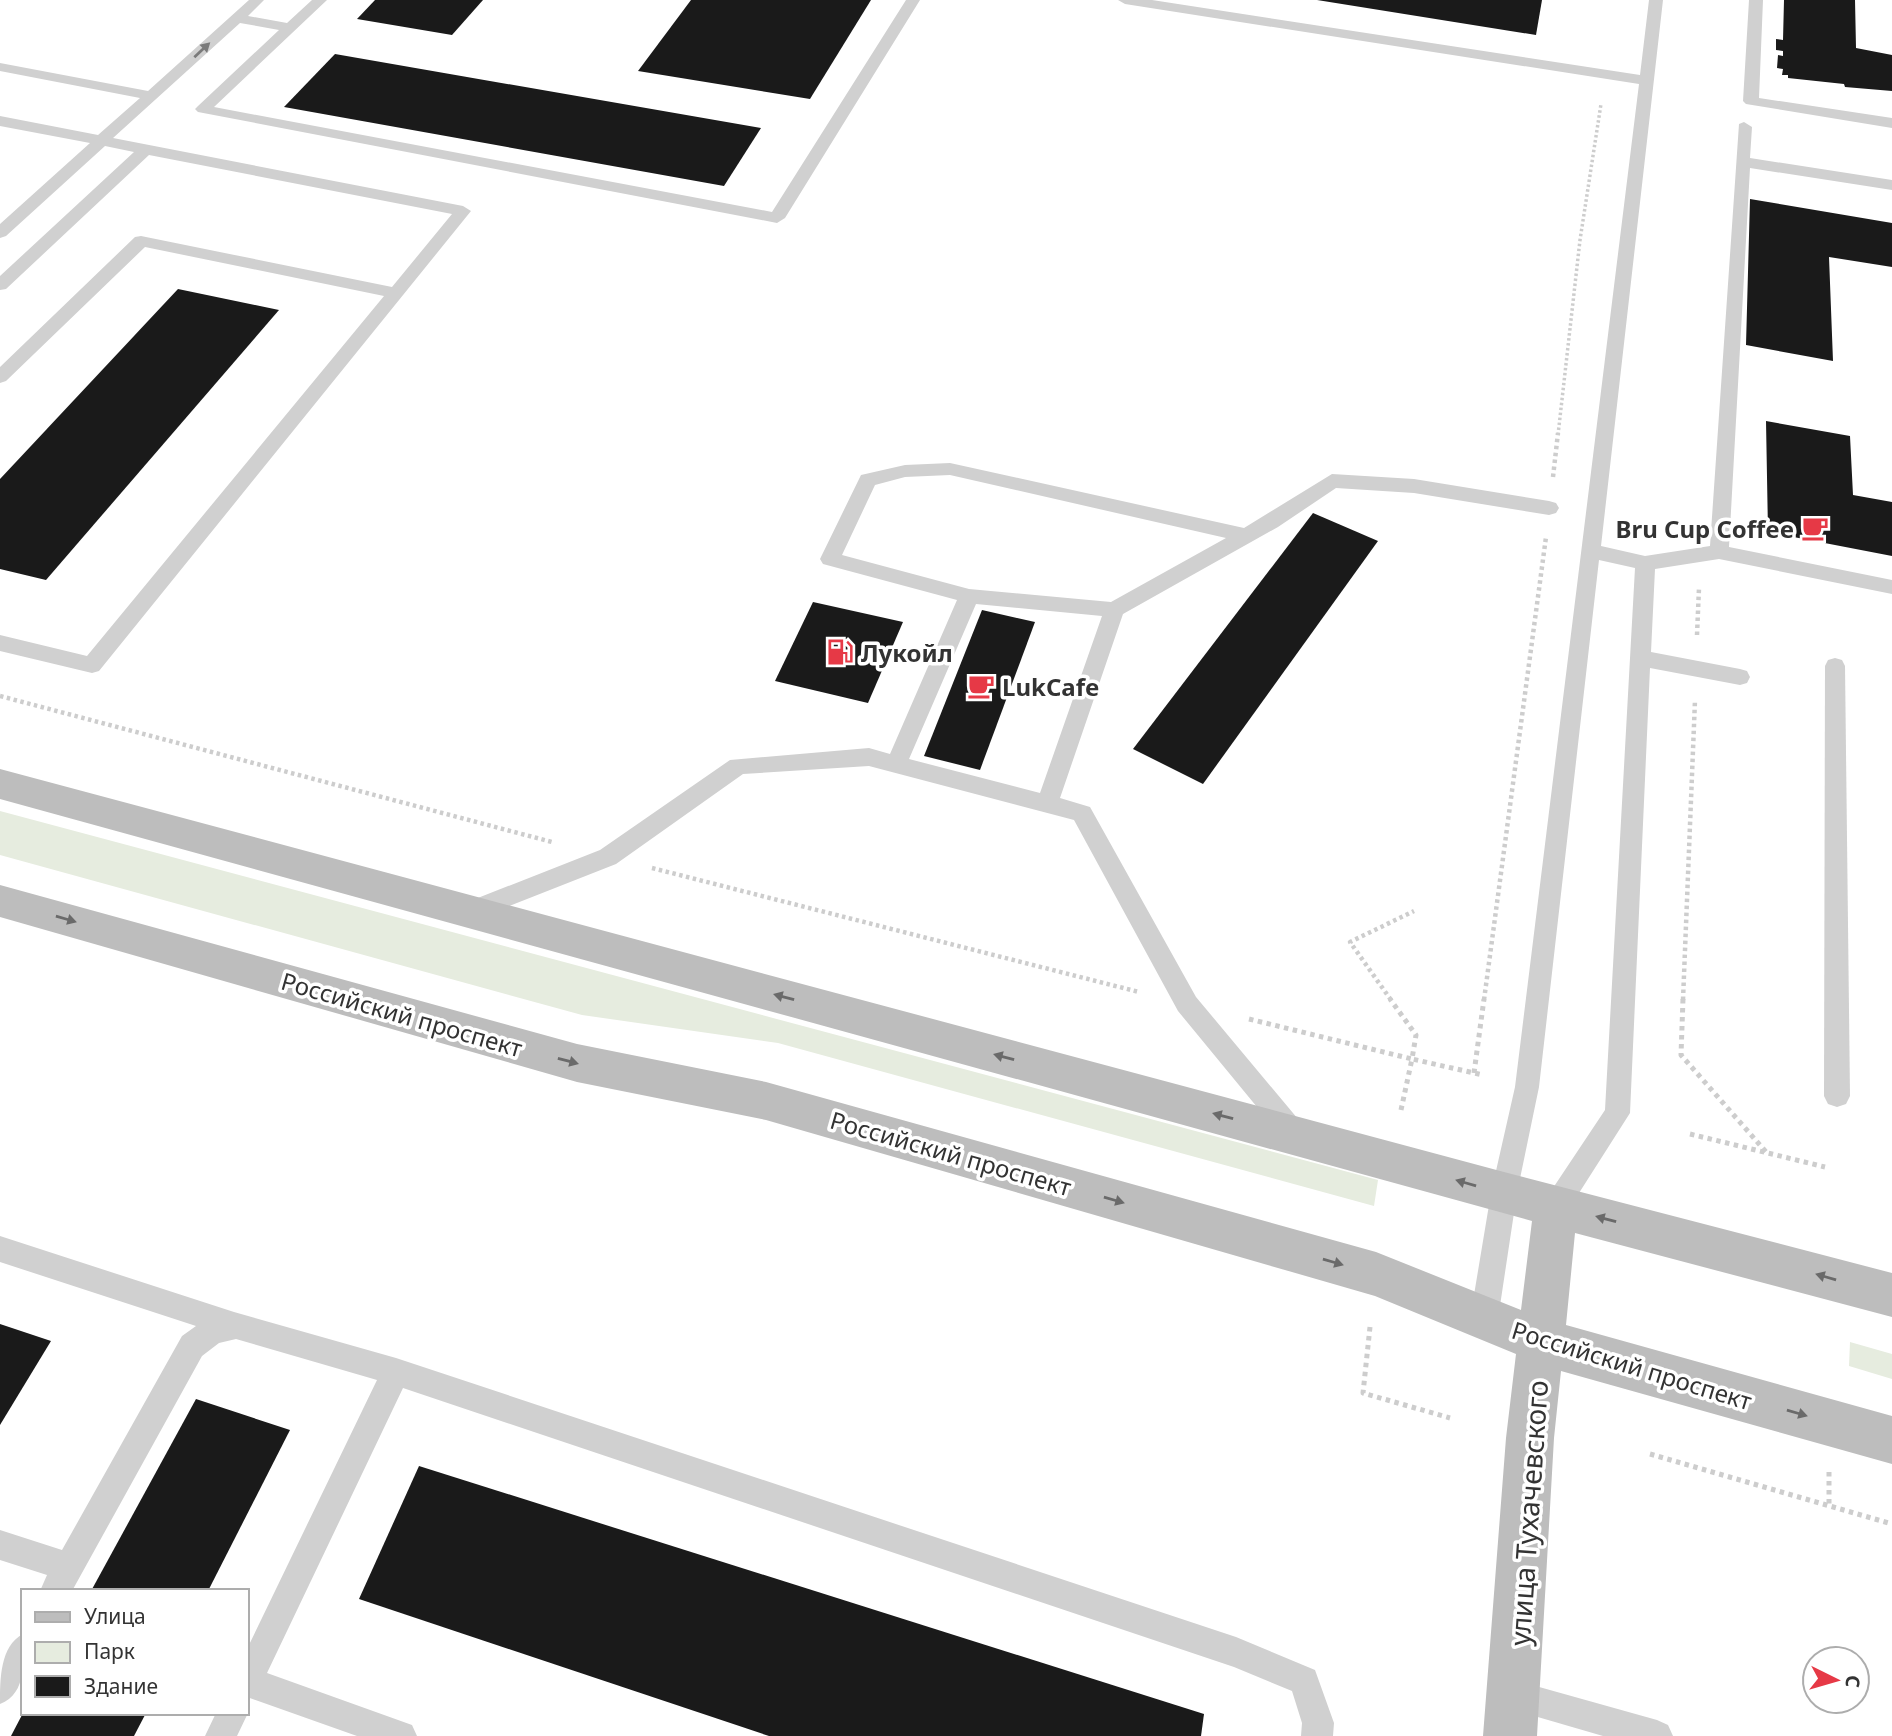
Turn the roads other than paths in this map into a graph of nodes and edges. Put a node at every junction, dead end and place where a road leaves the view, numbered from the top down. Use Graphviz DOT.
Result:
graph roads {
  1 [pos="257,0"];
  2 [pos="320,0"];
  3 [pos="913,0"];
  4 [pos="1125,0"];
  5 [pos="1656,0"];
  6 [pos="1756,0"];
  7 [pos="237,18"];
  8 [pos="289,28"];
  9 [pos="0,67"];
  10 [pos="1647,81"];
  11 [pos="152,96"];
  12 [pos="0,121"];
  13 [pos="1892,122"];
  14 [pos="1744,127"];
  15 [pos="103,141"];
  16 [pos="145,149"];
  17 [pos="1742,162"];
  18 [pos="1892,185"];
  19 [pos="0,233"];
  20 [pos="0,285"];
  21 [pos="396,293"];
  22 [pos="0,377"];
  23 [pos="1549,508"];
  24 [pos="1247,536"];
  25 [pos="1591,551"];
  26 [pos="1719,552"];
  27 [pos="1644,564"];
  28 [pos="1892,586"];
  29 [pos="969,596"];
  30 [pos="1114,610"];
  31 [pos="0,643"];
  32 [pos="1640,658"];
  33 [pos="1835,666"];
  34 [pos="1740,677"];
  35 [pos="896,764"];
  36 [pos="0,784"];
  37 [pos="1047,804"];
  38 [pos="0,901"];
  39 [pos="468,912"];
  40 [pos="1836,1096"];
  41 [pos="1296,1136"];
  42 [pos="1503,1193"];
  43 [pos="1556,1206"];
  44 [pos="0,1249"];
  45 [pos="1892,1295"];
  46 [pos="1484,1319"];
  47 [pos="236,1325"];
  48 [pos="1542,1342"];
  49 [pos="396,1372"];
  50 [pos="1892,1440"];
  51 [pos="0,1545"];
  52 [pos="62,1579"];
  53 [pos="21,1652"];
  54 [pos="248,1679"];
  55 [pos="248,1681"];
  56 [pos="0,1689"];
  57 [pos="231,1715"];
  58 [pos="1512,1715"];
  59 [pos="221,1736"];
  60 [pos="401,1736"];
  61 [pos="1317,1736"];
  62 [pos="1655,1736"];
  1 -- 7 [label="lane"];
  2 -- 8 [label="lane"];
  3 -- 8 [label="lane"];
  4 -- 10 [label="lane"];
  5 -- 10 [label="lane"];
  6 -- 13 [label="lane"];
  7 -- 8 [label="lane"];
  11 -- 7 [label="lane, one-way"];
  9 -- 11 [label="lane"];
  10 -- 25 [label="lane"];
  11 -- 15 [label="lane"];
  12 -- 15 [label="lane"];
  14 -- 17 [label="lane"];
  15 -- 16 [label="lane"];
  15 -- 19 [label="lane"];
  16 -- 20 [label="lane"];
  16 -- 21 [label="lane"];
  17 -- 18 [label="lane"];
  17 -- 26 [label="lane"];
  21 -- 22 [label="lane"];
  21 -- 31 [label="lane"];
  23 -- 24 [label="lane"];
  24 -- 29 [label="lane"];
  24 -- 30 [label="lane"];
  25 -- 27 [label="lane"];
  25 -- 42 [label="lane"];
  26 -- 27 [label="lane"];
  26 -- 28 [label="lane"];
  27 -- 32 [label="lane"];
  29 -- 30 [label="lane"];
  29 -- 35 [label="lane"];
  30 -- 37 [label="lane"];
  32 -- 34 [label="lane"];
  32 -- 43 [label="lane"];
  33 -- 40 [label="lane"];
  35 -- 37 [label="lane"];
  35 -- 39 [label="lane"];
  36 -- 39 [label="main road"];
  37 -- 41 [label="lane"];
  38 -- 46 [label="main road, Российский проспект, one-way"];
  41 -- 39 [label="main road, one-way"];
  42 -- 41 [label="main road, one-way"];
  42 -- 43 [label="main road"];
  42 -- 46 [label="lane"];
  45 -- 43 [label="main road, one-way"];
  43 -- 48 [label="main road, улица Тухачевского"];
  44 -- 47 [label="lane"];
  46 -- 48 [label="main road, Российский проспект"];
  47 -- 49 [label="lane"];
  47 -- 52 [label="lane"];
  48 -- 50 [label="main road, Российский проспект, one-way"];
  48 -- 58 [label="main road, улица Тухачевского"];
  49 -- 54 [label="lane"];
  49 -- 61 [label="lane"];
  51 -- 52 [label="lane"];
  53 -- 56 [label="lane"];
  55 -- 60 [label="lane"];
  57 -- 59 [label="lane"];
  58 -- 62 [label="lane"];
}
